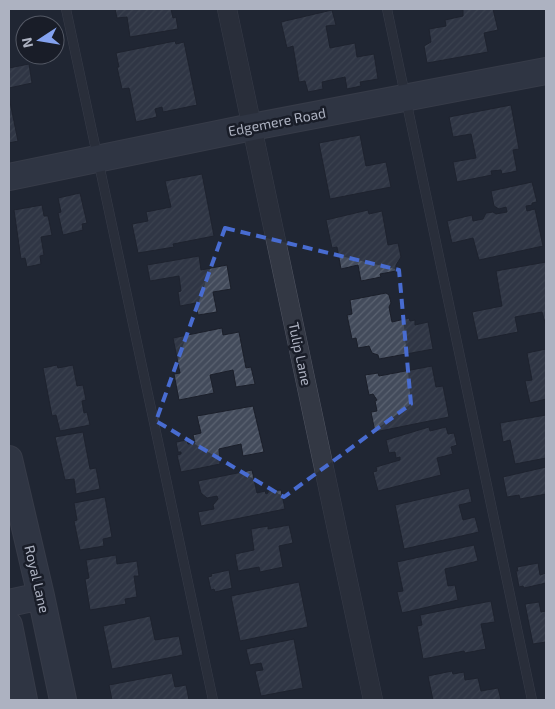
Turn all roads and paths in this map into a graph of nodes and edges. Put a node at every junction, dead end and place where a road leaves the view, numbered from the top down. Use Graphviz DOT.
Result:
graph roads {
  1 [pos="66,9"];
  2 [pos="227,9"];
  3 [pos="387,9"];
  4 [pos="546,71"];
  5 [pos="406,97"];
  6 [pos="252,127"];
  7 [pos="97,158"];
  8 [pos="9,177"];
  9 [pos="9,458"];
  10 [pos="41,596"];
  11 [pos="9,603"];
  12 [pos="9,624"];
  13 [pos="24,700"];
  14 [pos="63,700"];
  15 [pos="213,700"];
  16 [pos="373,700"];
  17 [pos="532,700"];
  1 -- 7 [label="lane"];
  2 -- 6 [label="street, Tulip Lane"];
  3 -- 5 [label="lane"];
  4 -- 5 [label="street, Edgemere Road"];
  5 -- 6 [label="street, Edgemere Road"];
  5 -- 17 [label="lane"];
  6 -- 7 [label="street, Edgemere Road"];
  6 -- 16 [label="street, Tulip Lane"];
  7 -- 8 [label="street, Edgemere Road"];
  7 -- 15 [label="lane"];
  9 -- 10 [label="street, Royal Lane"];
  10 -- 11 [label="street"];
  10 -- 14 [label="street, Royal Lane"];
  12 -- 13 [label="street"];
}
